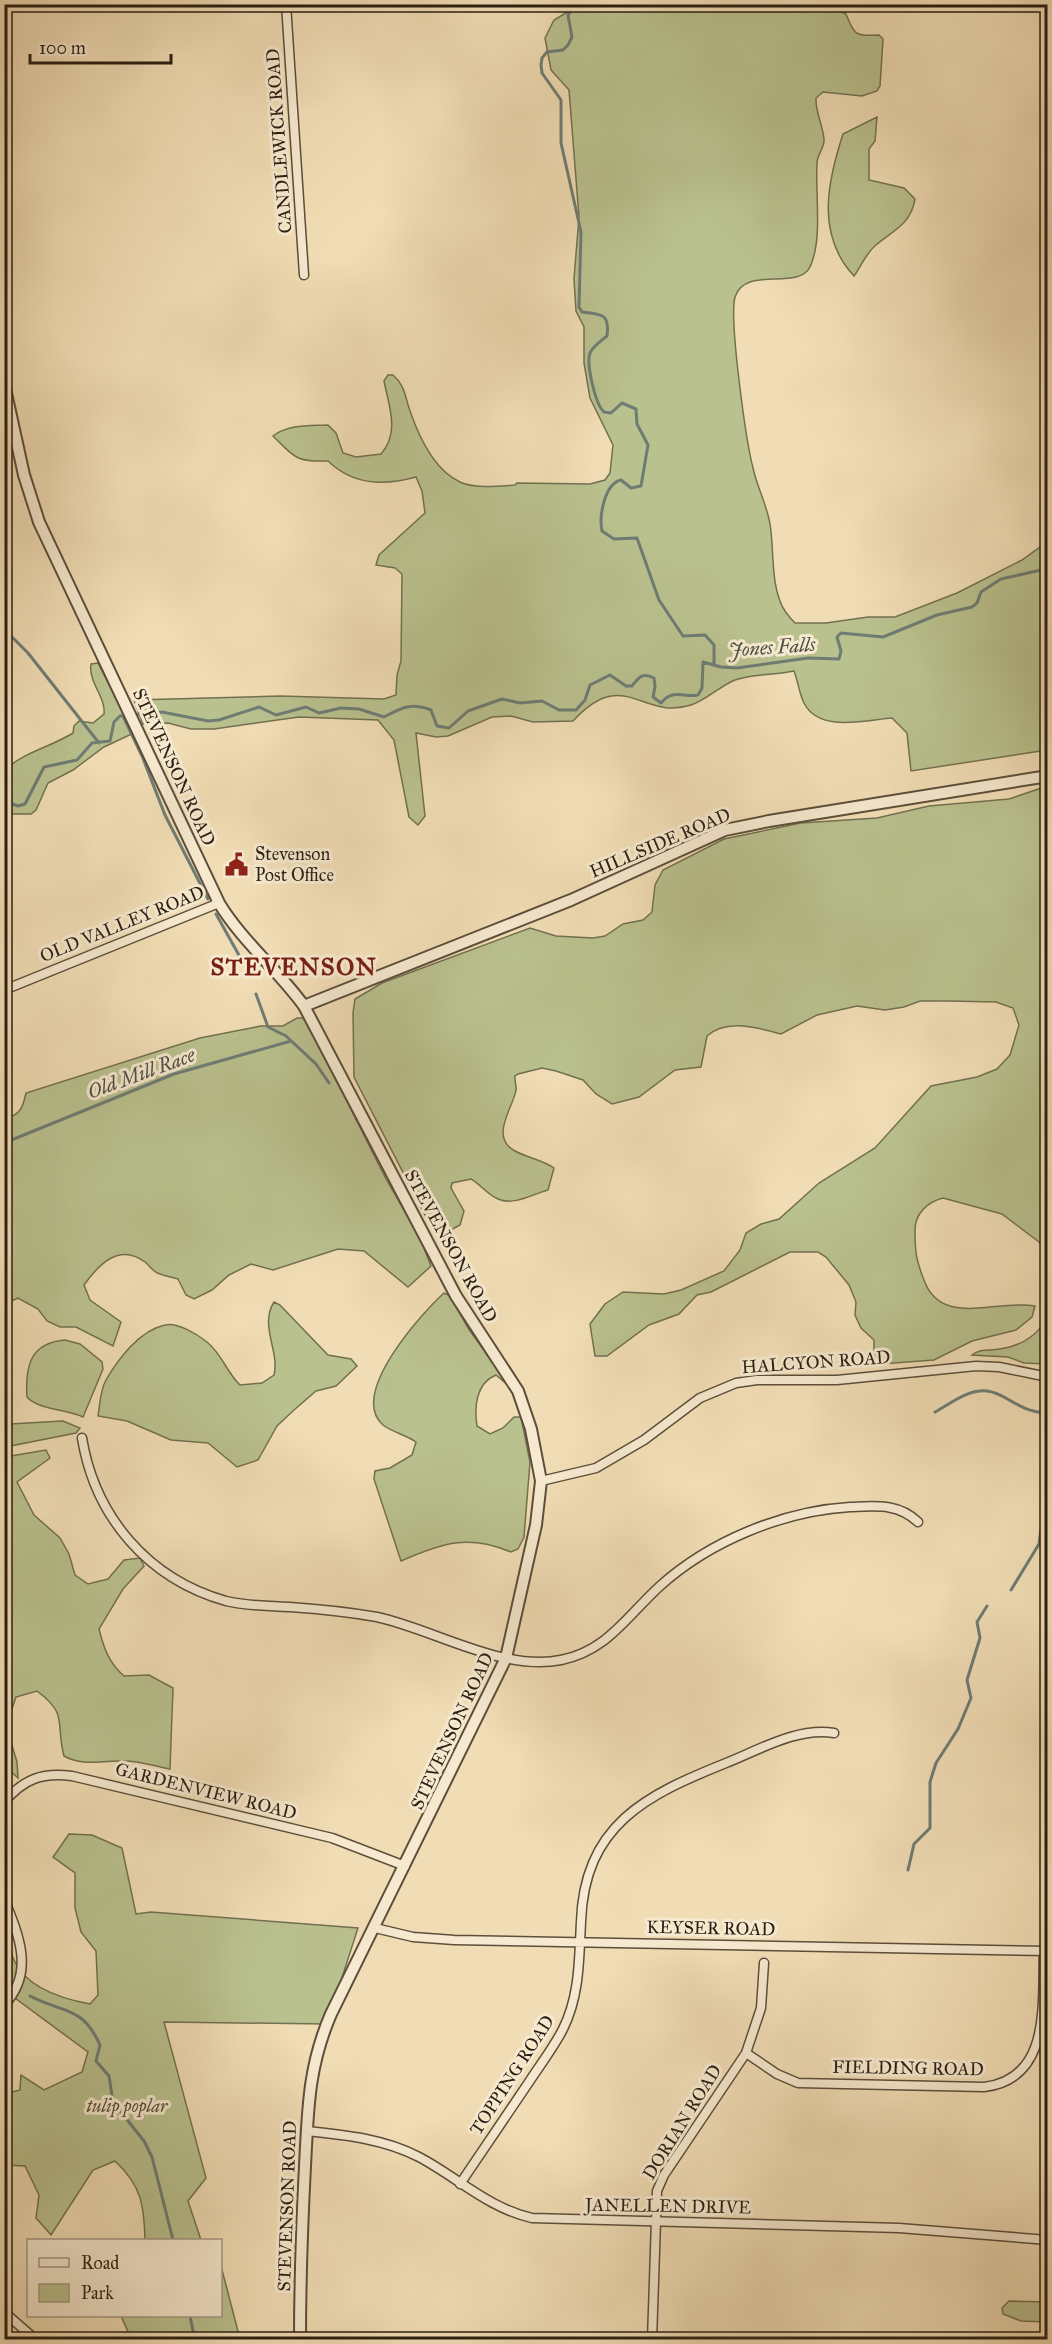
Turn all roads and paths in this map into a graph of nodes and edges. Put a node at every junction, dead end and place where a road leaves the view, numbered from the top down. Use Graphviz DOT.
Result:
graph roads {
  1 [pos="286,4"];
  2 [pos="304,274"];
  3 [pos="4,384"];
  4 [pos="1047,776"];
  5 [pos="219,903"];
  6 [pos="4,990"];
  7 [pos="304,1006"];
  8 [pos="1047,1377"];
  9 [pos="82,1438"];
  10 [pos="541,1480"];
  11 [pos="918,1522"];
  12 [pos="506,1658"];
  13 [pos="834,1733"];
  14 [pos="4,1802"];
  15 [pos="405,1866"];
  16 [pos="4,1899"];
  17 [pos="375,1928"];
  18 [pos="580,1942"];
  19 [pos="1046,1951"];
  20 [pos="764,1963"];
  21 [pos="4,2005"];
  22 [pos="746,2053"];
  23 [pos="307,2131"];
  24 [pos="460,2184"];
  25 [pos="654,2222"];
  26 [pos="1047,2240"];
  27 [pos="4,2312"];
  28 [pos="36,2340"];
  29 [pos="300,2340"];
  30 [pos="652,2340"];
  1 -- 2 [label="street, CANDLEWICK ROAD"];
  3 -- 5 [label="street, STEVENSON ROAD"];
  4 -- 7 [label="street, HILLSIDE ROAD"];
  5 -- 6 [label="street, OLD VALLEY ROAD"];
  5 -- 7 [label="street, STEVENSON ROAD"];
  7 -- 10 [label="street, STEVENSON ROAD"];
  8 -- 10 [label="street, HALCYON ROAD"];
  9 -- 12 [label="street"];
  10 -- 12 [label="street, STEVENSON ROAD"];
  11 -- 12 [label="street"];
  12 -- 15 [label="street, STEVENSON ROAD"];
  13 -- 18 [label="street, TOPPING ROAD"];
  14 -- 15 [label="street, GARDENVIEW ROAD"];
  15 -- 17 [label="street, STEVENSON ROAD"];
  16 -- 21 [label="street"];
  17 -- 18 [label="street, KEYSER ROAD"];
  17 -- 23 [label="street, STEVENSON ROAD"];
  18 -- 19 [label="street, KEYSER ROAD"];
  18 -- 24 [label="street, TOPPING ROAD"];
  19 -- 22 [label="street, FIELDING ROAD"];
  20 -- 22 [label="street, DORIAN ROAD"];
  22 -- 25 [label="street, DORIAN ROAD"];
  23 -- 24 [label="street, JANELLEN DRIVE"];
  23 -- 29 [label="street, STEVENSON ROAD"];
  24 -- 25 [label="street, JANELLEN DRIVE"];
  25 -- 26 [label="street, JANELLEN DRIVE"];
  25 -- 30 [label="street, DORIAN ROAD"];
  27 -- 28 [label="street"];
}
